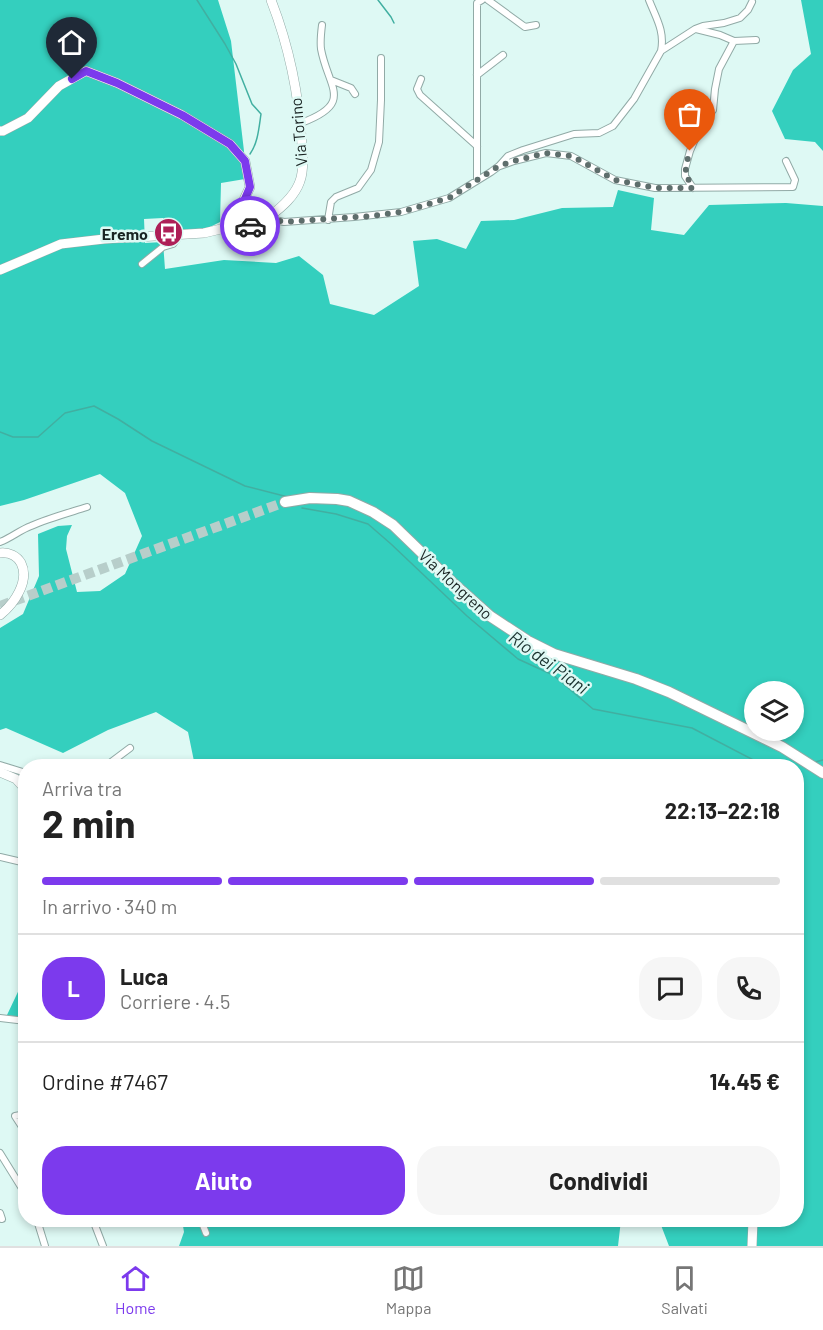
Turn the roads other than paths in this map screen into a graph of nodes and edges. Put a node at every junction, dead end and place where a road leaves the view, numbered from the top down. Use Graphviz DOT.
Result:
graph roads {
  1 [pos="272,0"];
  2 [pos="482,0"];
  3 [pos="488,0"];
  4 [pos="649,0"];
  5 [pos="752,2"];
  6 [pos="322,25"];
  7 [pos="536,25"];
  8 [pos="696,29"];
  9 [pos="756,40"];
  10 [pos="734,41"];
  11 [pos="661,51"];
  12 [pos="503,55"];
  13 [pos="381,58"];
  14 [pos="477,75"];
  15 [pos="421,79"];
  16 [pos="331,80"];
  17 [pos="355,94"];
  18 [pos="301,123"];
  19 [pos="0,131"];
  20 [pos="477,146"];
  21 [pos="786,161"];
  22 [pos="499,166"];
  23 [pos="477,180"];
  24 [pos="693,188"];
  25 [pos="267,218"];
  26 [pos="328,220"];
  27 [pos="229,226"];
  28 [pos="180,235"];
  29 [pos="142,264"];
  30 [pos="0,270"];
  31 [pos="285,502"];
  32 [pos="87,507"];
  33 [pos="0,542"];
  34 [pos="0,553"];
  35 [pos="0,615"];
  36 [pos="130,748"];
  37 [pos="115,759"];
  38 [pos="801,759"];
  39 [pos="804,761"];
  40 [pos="0,765"];
  41 [pos="18,771"];
  42 [pos="0,772"];
  43 [pos="823,773"];
  44 [pos="18,781"];
  45 [pos="0,857"];
  46 [pos="18,861"];
  47 [pos="0,1018"];
  48 [pos="18,1020"];
  49 [pos="0,1153"];
  50 [pos="18,1182"];
  51 [pos="39,1227"];
  52 [pos="96,1227"];
  53 [pos="204,1227"];
  54 [pos="753,1227"];
  55 [pos="206,1233"];
  56 [pos="45,1246"];
  57 [pos="103,1246"];
  58 [pos="752,1246"];
  1 -- 18 [label="main road, Via Torino"];
  2 -- 14 [label="street"];
  3 -- 7 [label="street"];
  4 -- 11 [label="street"];
  5 -- 8 [label="street"];
  6 -- 16 [label="street"];
  8 -- 10 [label="street"];
  8 -- 11 [label="street"];
  9 -- 10 [label="street"];
  10 -- 24 [label="street"];
  11 -- 22 [label="street"];
  12 -- 14 [label="street"];
  13 -- 26 [label="street"];
  14 -- 20 [label="street"];
  15 -- 20 [label="street"];
  16 -- 17 [label="street"];
  16 -- 18 [label="street"];
  18 -- 25 [label="main road, Via Torino"];
  19 -- 27 [label="main road"];
  20 -- 23 [label="street"];
  21 -- 24 [label="street"];
  22 -- 23 [label="street"];
  22 -- 24 [label="street"];
  23 -- 26 [label="street"];
  25 -- 26 [label="street"];
  25 -- 27 [label="main road, Via Torino"];
  27 -- 28 [label="main road, Via Torino"];
  28 -- 29 [label="street"];
  28 -- 30 [label="main road, Via Torino"];
  31 -- 38 [label="main road, Via Mongreno"];
  32 -- 33 [label="street"];
  34 -- 35 [label="main road"];
  36 -- 37 [label="street"];
  39 -- 43 [label="main road, Via Mongreno"];
  40 -- 41 [label="street"];
  42 -- 44 [label="main road"];
  45 -- 46 [label="street"];
  47 -- 48 [label="street"];
  49 -- 50 [label="street"];
  51 -- 56 [label="street"];
  52 -- 57 [label="street"];
  53 -- 55 [label="street"];
  54 -- 58 [label="main road"];
}
